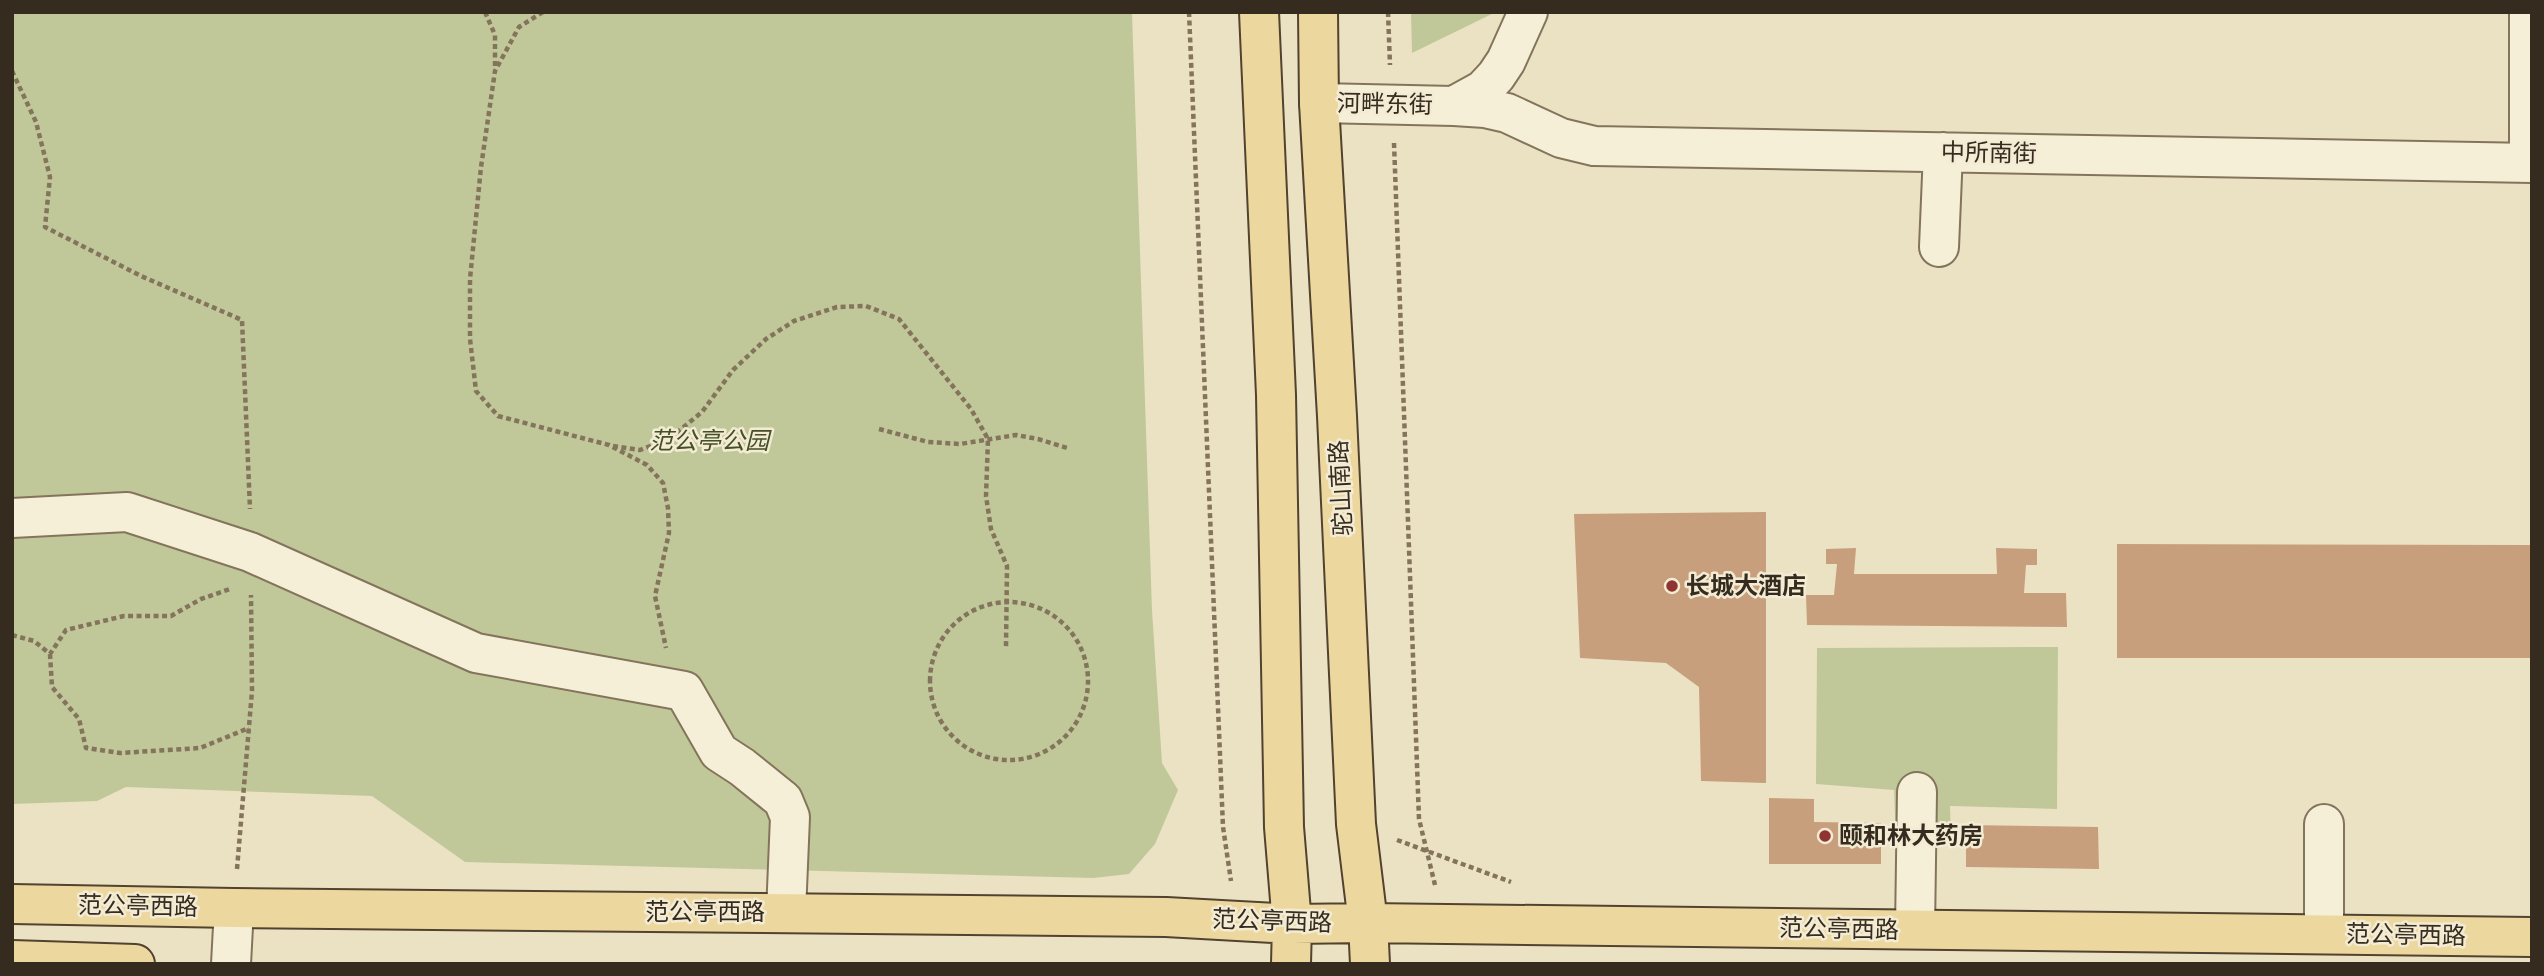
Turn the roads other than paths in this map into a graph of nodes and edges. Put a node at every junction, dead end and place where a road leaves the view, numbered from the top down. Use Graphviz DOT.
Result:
graph roads {
  1 [pos="1259,12"];
  2 [pos="1318,12"];
  3 [pos="1528,12"];
  4 [pos="2529,12"];
  5 [pos="1319,103"];
  6 [pos="1454,106"];
  7 [pos="1943,152"];
  8 [pos="2530,163"];
  9 [pos="1939,247"];
  10 [pos="12,517"];
  11 [pos="1917,792"];
  12 [pos="2323,824"];
  13 [pos="12,904"];
  14 [pos="234,908"];
  15 [pos="786,913"];
  16 [pos="1368,923"];
  17 [pos="1292,924"];
  18 [pos="1914,929"];
  19 [pos="2324,934"];
  20 [pos="2532,937"];
  21 [pos="12,960"];
  22 [pos="135,964"];
  23 [pos="230,964"];
  24 [pos="1291,964"];
  25 [pos="1370,964"];
  1 -- 17 [label="main road"];
  2 -- 5 [label="main road, 驼山南路"];
  3 -- 6 [label="street, 河畔东街"];
  4 -- 8 [label="street"];
  5 -- 6 [label="street, 河畔东街"];
  5 -- 16 [label="main road, 驼山南路"];
  6 -- 7 [label="street, 中所南街"];
  7 -- 8 [label="street, 中所南街"];
  7 -- 9 [label="street"];
  10 -- 15 [label="street"];
  11 -- 18 [label="street"];
  12 -- 19 [label="street"];
  13 -- 14 [label="main road, 范公亭西路"];
  14 -- 15 [label="main road, 范公亭西路"];
  14 -- 23 [label="street"];
  15 -- 17 [label="main road, 范公亭西路"];
  16 -- 17 [label="main road, 范公亭西路"];
  16 -- 18 [label="main road, 范公亭西路"];
  16 -- 25 [label="main road, 驼山南路"];
  17 -- 24 [label="main road"];
  18 -- 19 [label="main road, 范公亭西路"];
  19 -- 20 [label="main road, 范公亭西路"];
  21 -- 22 [label="main road"];
}
